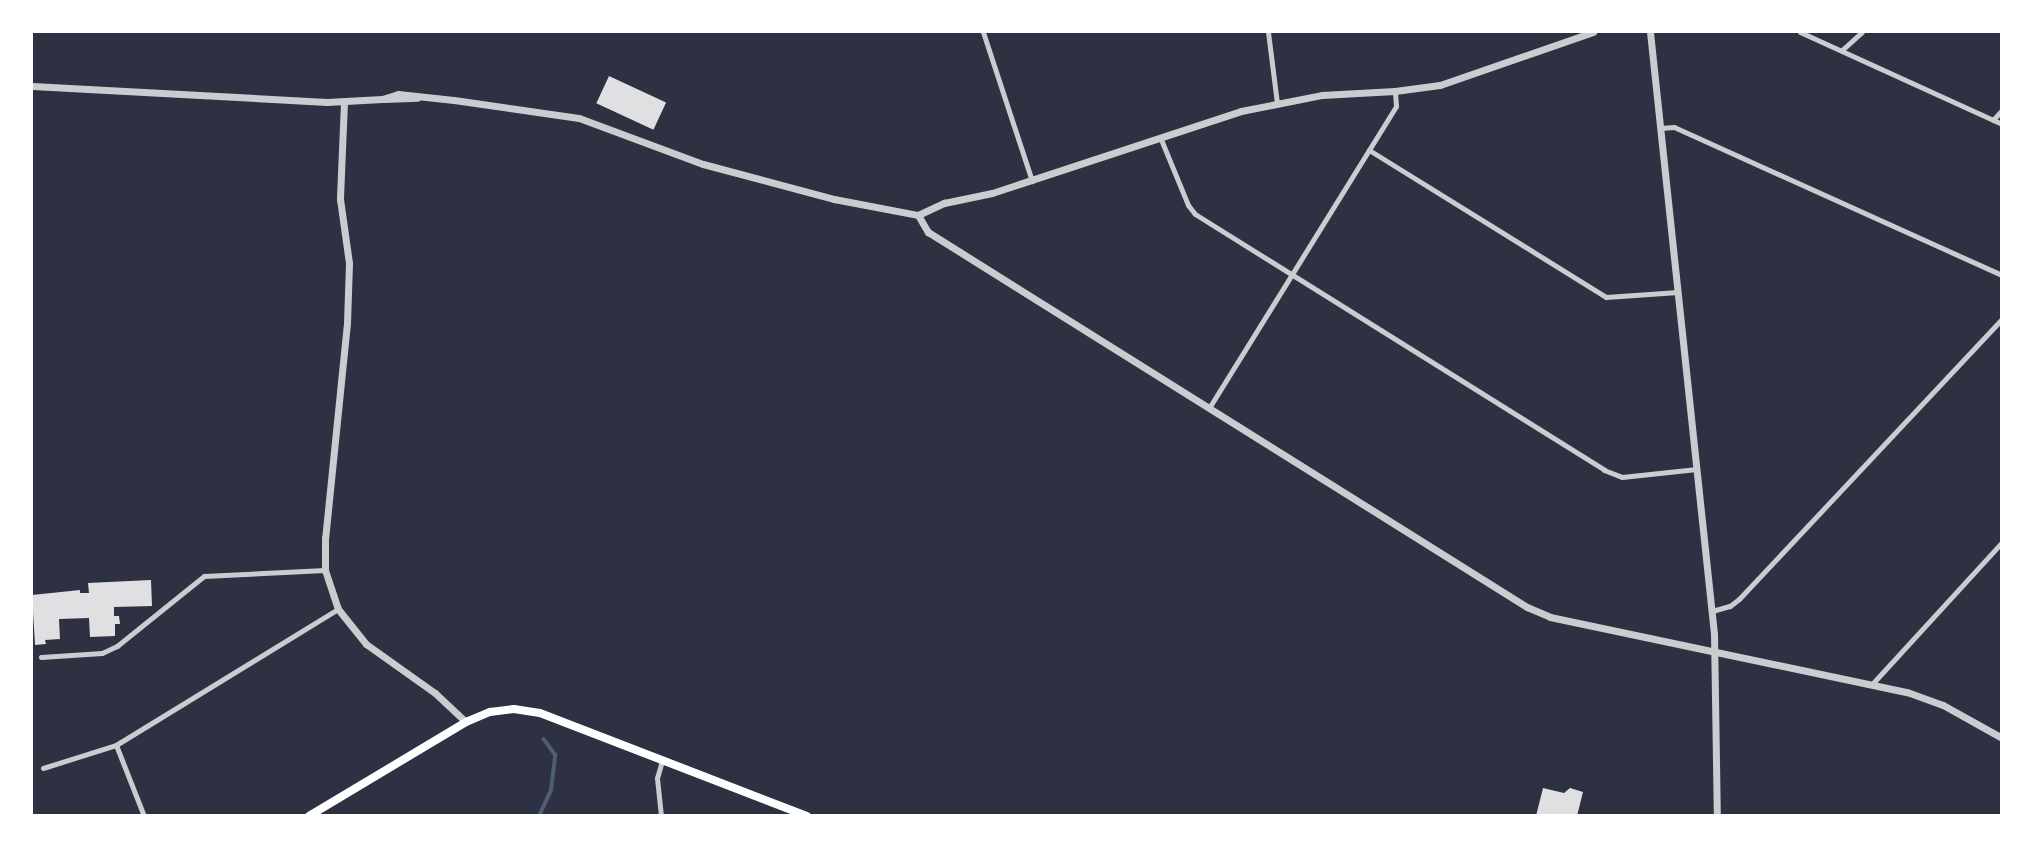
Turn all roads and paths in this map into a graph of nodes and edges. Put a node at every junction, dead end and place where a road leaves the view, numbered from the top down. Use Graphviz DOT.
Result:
graph roads {
  1 [pos="983,32"];
  2 [pos="1268,32"];
  3 [pos="1593,32"];
  4 [pos="1650,32"];
  5 [pos="1800,32"];
  6 [pos="1862,32"];
  7 [pos="1842,50"];
  8 [pos="32,86"];
  9 [pos="1395,91"];
  10 [pos="344,102"];
  11 [pos="1277,103"];
  12 [pos="2001,110"];
  13 [pos="1993,120"];
  14 [pos="2001,124"];
  15 [pos="1660,128"];
  16 [pos="1160,137"];
  17 [pos="1369,150"];
  18 [pos="1032,181"];
  19 [pos="918,215"];
  20 [pos="1292,274"];
  21 [pos="2001,275"];
  22 [pos="1678,292"];
  23 [pos="2001,319"];
  24 [pos="1209,408"];
  25 [pos="1697,469"];
  26 [pos="2001,542"];
  27 [pos="325,570"];
  28 [pos="338,609"];
  29 [pos="1712,611"];
  30 [pos="1715,651"];
  31 [pos="41,657"];
  32 [pos="1873,683"];
  33 [pos="466,722"];
  34 [pos="2001,738"];
  35 [pos="116,745"];
  36 [pos="662,760"];
  37 [pos="43,768"];
  38 [pos="144,816"];
  39 [pos="309,816"];
  40 [pos="661,816"];
  41 [pos="807,816"];
  42 [pos="1717,816"];
  1 -- 18 [label="street"];
  2 -- 11 [label="street"];
  3 -- 9 [label="street"];
  4 -- 15 [label="street"];
  5 -- 7 [label="street"];
  6 -- 7 [label="street"];
  7 -- 13 [label="street"];
  8 -- 10 [label="street"];
  9 -- 11 [label="street"];
  9 -- 17 [label="street"];
  10 -- 19 [label="street"];
  10 -- 27 [label="street"];
  11 -- 16 [label="street"];
  12 -- 13 [label="street"];
  13 -- 14 [label="street"];
  15 -- 21 [label="street"];
  15 -- 22 [label="street"];
  16 -- 18 [label="street"];
  16 -- 20 [label="street"];
  17 -- 20 [label="street"];
  17 -- 22 [label="street"];
  18 -- 19 [label="street"];
  19 -- 24 [label="street"];
  20 -- 24 [label="street"];
  20 -- 25 [label="street"];
  22 -- 25 [label="street"];
  23 -- 29 [label="street"];
  24 -- 30 [label="street"];
  25 -- 29 [label="street"];
  26 -- 32 [label="street"];
  27 -- 28 [label="street"];
  27 -- 31 [label="street"];
  28 -- 33 [label="street"];
  28 -- 35 [label="street"];
  29 -- 30 [label="street"];
  30 -- 32 [label="street"];
  30 -- 42 [label="street"];
  32 -- 34 [label="street"];
  33 -- 36 [label="main road"];
  33 -- 39 [label="main road"];
  35 -- 37 [label="street"];
  35 -- 38 [label="street"];
  36 -- 40 [label="street"];
  36 -- 41 [label="main road"];
}
